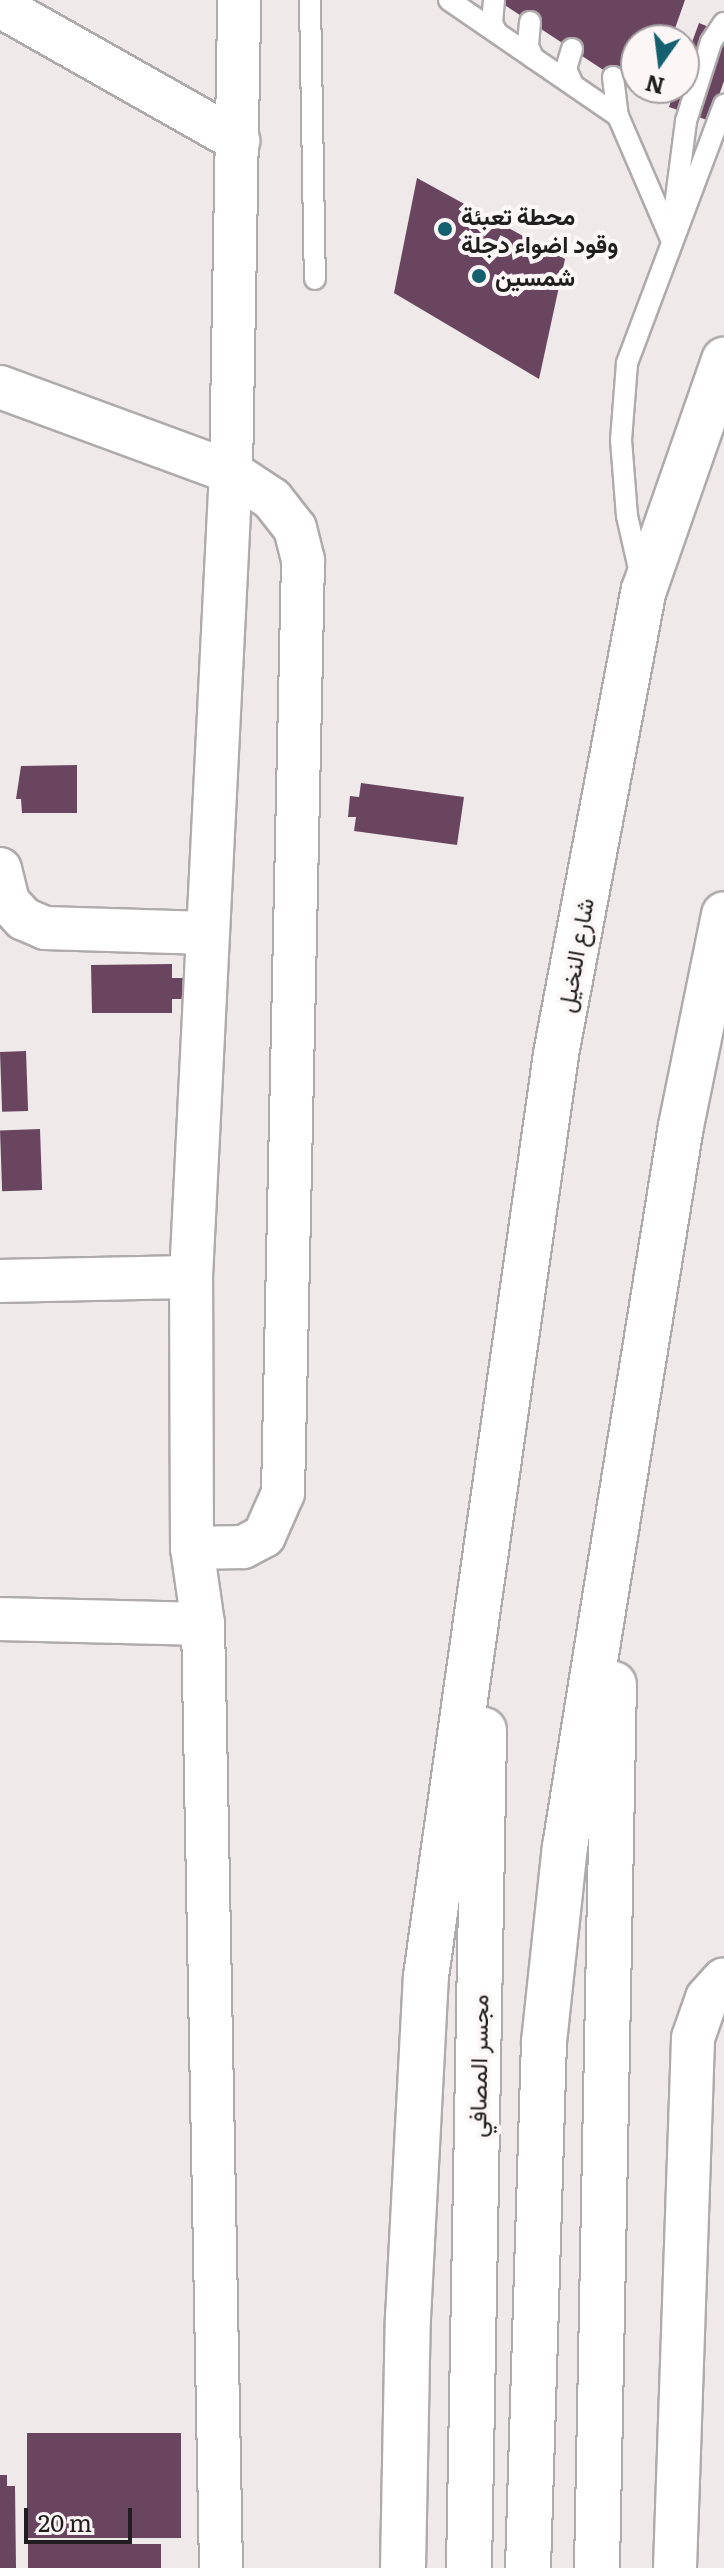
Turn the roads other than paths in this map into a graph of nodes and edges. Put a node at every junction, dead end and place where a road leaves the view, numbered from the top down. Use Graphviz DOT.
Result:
graph roads {
  1 [pos="239,0"];
  2 [pos="310,0"];
  3 [pos="449,0"];
  4 [pos="494,0"];
  5 [pos="0,6"];
  6 [pos="463,6"];
  7 [pos="530,22"];
  8 [pos="724,23"];
  9 [pos="497,33"];
  10 [pos="572,49"];
  11 [pos="533,58"];
  12 [pos="613,77"];
  13 [pos="573,85"];
  14 [pos="724,105"];
  15 [pos="618,116"];
  16 [pos="239,141"];
  17 [pos="671,239"];
  18 [pos="315,279"];
  19 [pos="724,360"];
  20 [pos="0,387"];
  21 [pos="231,472"];
  22 [pos="644,590"];
  23 [pos="0,869"];
  24 [pos="724,914"];
  25 [pos="207,933"];
  26 [pos="191,1277"];
  27 [pos="0,1281"];
  28 [pos="192,1548"];
  29 [pos="488,1564"];
  30 [pos="613,1570"];
  31 [pos="0,1619"];
  32 [pos="203,1624"];
  33 [pos="724,1979"];
  34 [pos="221,2568"];
  35 [pos="403,2568"];
  36 [pos="469,2568"];
  37 [pos="528,2568"];
  38 [pos="597,2568"];
  39 [pos="675,2568"];
  1 -- 16 [label="street"];
  2 -- 18 [label="lane"];
  3 -- 6 [label="lane"];
  4 -- 9 [label="lane"];
  5 -- 16 [label="street"];
  6 -- 9 [label="lane"];
  7 -- 11 [label="lane"];
  8 -- 17 [label="lane"];
  9 -- 11 [label="lane"];
  10 -- 13 [label="lane"];
  11 -- 13 [label="lane"];
  12 -- 15 [label="lane"];
  13 -- 15 [label="lane"];
  14 -- 17 [label="lane"];
  15 -- 17 [label="lane"];
  16 -- 21 [label="street"];
  17 -- 22 [label="lane"];
  19 -- 22 [label="highway, شارع النخيل"];
  20 -- 21 [label="street"];
  21 -- 25 [label="street"];
  21 -- 28 [label="street"];
  22 -- 29 [label="highway, شارع النخيل"];
  23 -- 25 [label="street"];
  24 -- 30 [label="highway"];
  25 -- 26 [label="street"];
  26 -- 27 [label="street"];
  26 -- 28 [label="street"];
  28 -- 32 [label="street"];
  29 -- 35 [label="highway"];
  29 -- 36 [label="highway, مجسر المصافي"];
  30 -- 37 [label="highway"];
  30 -- 38 [label="highway"];
  31 -- 32 [label="street"];
  32 -- 34 [label="street"];
  33 -- 39 [label="street"];
}
